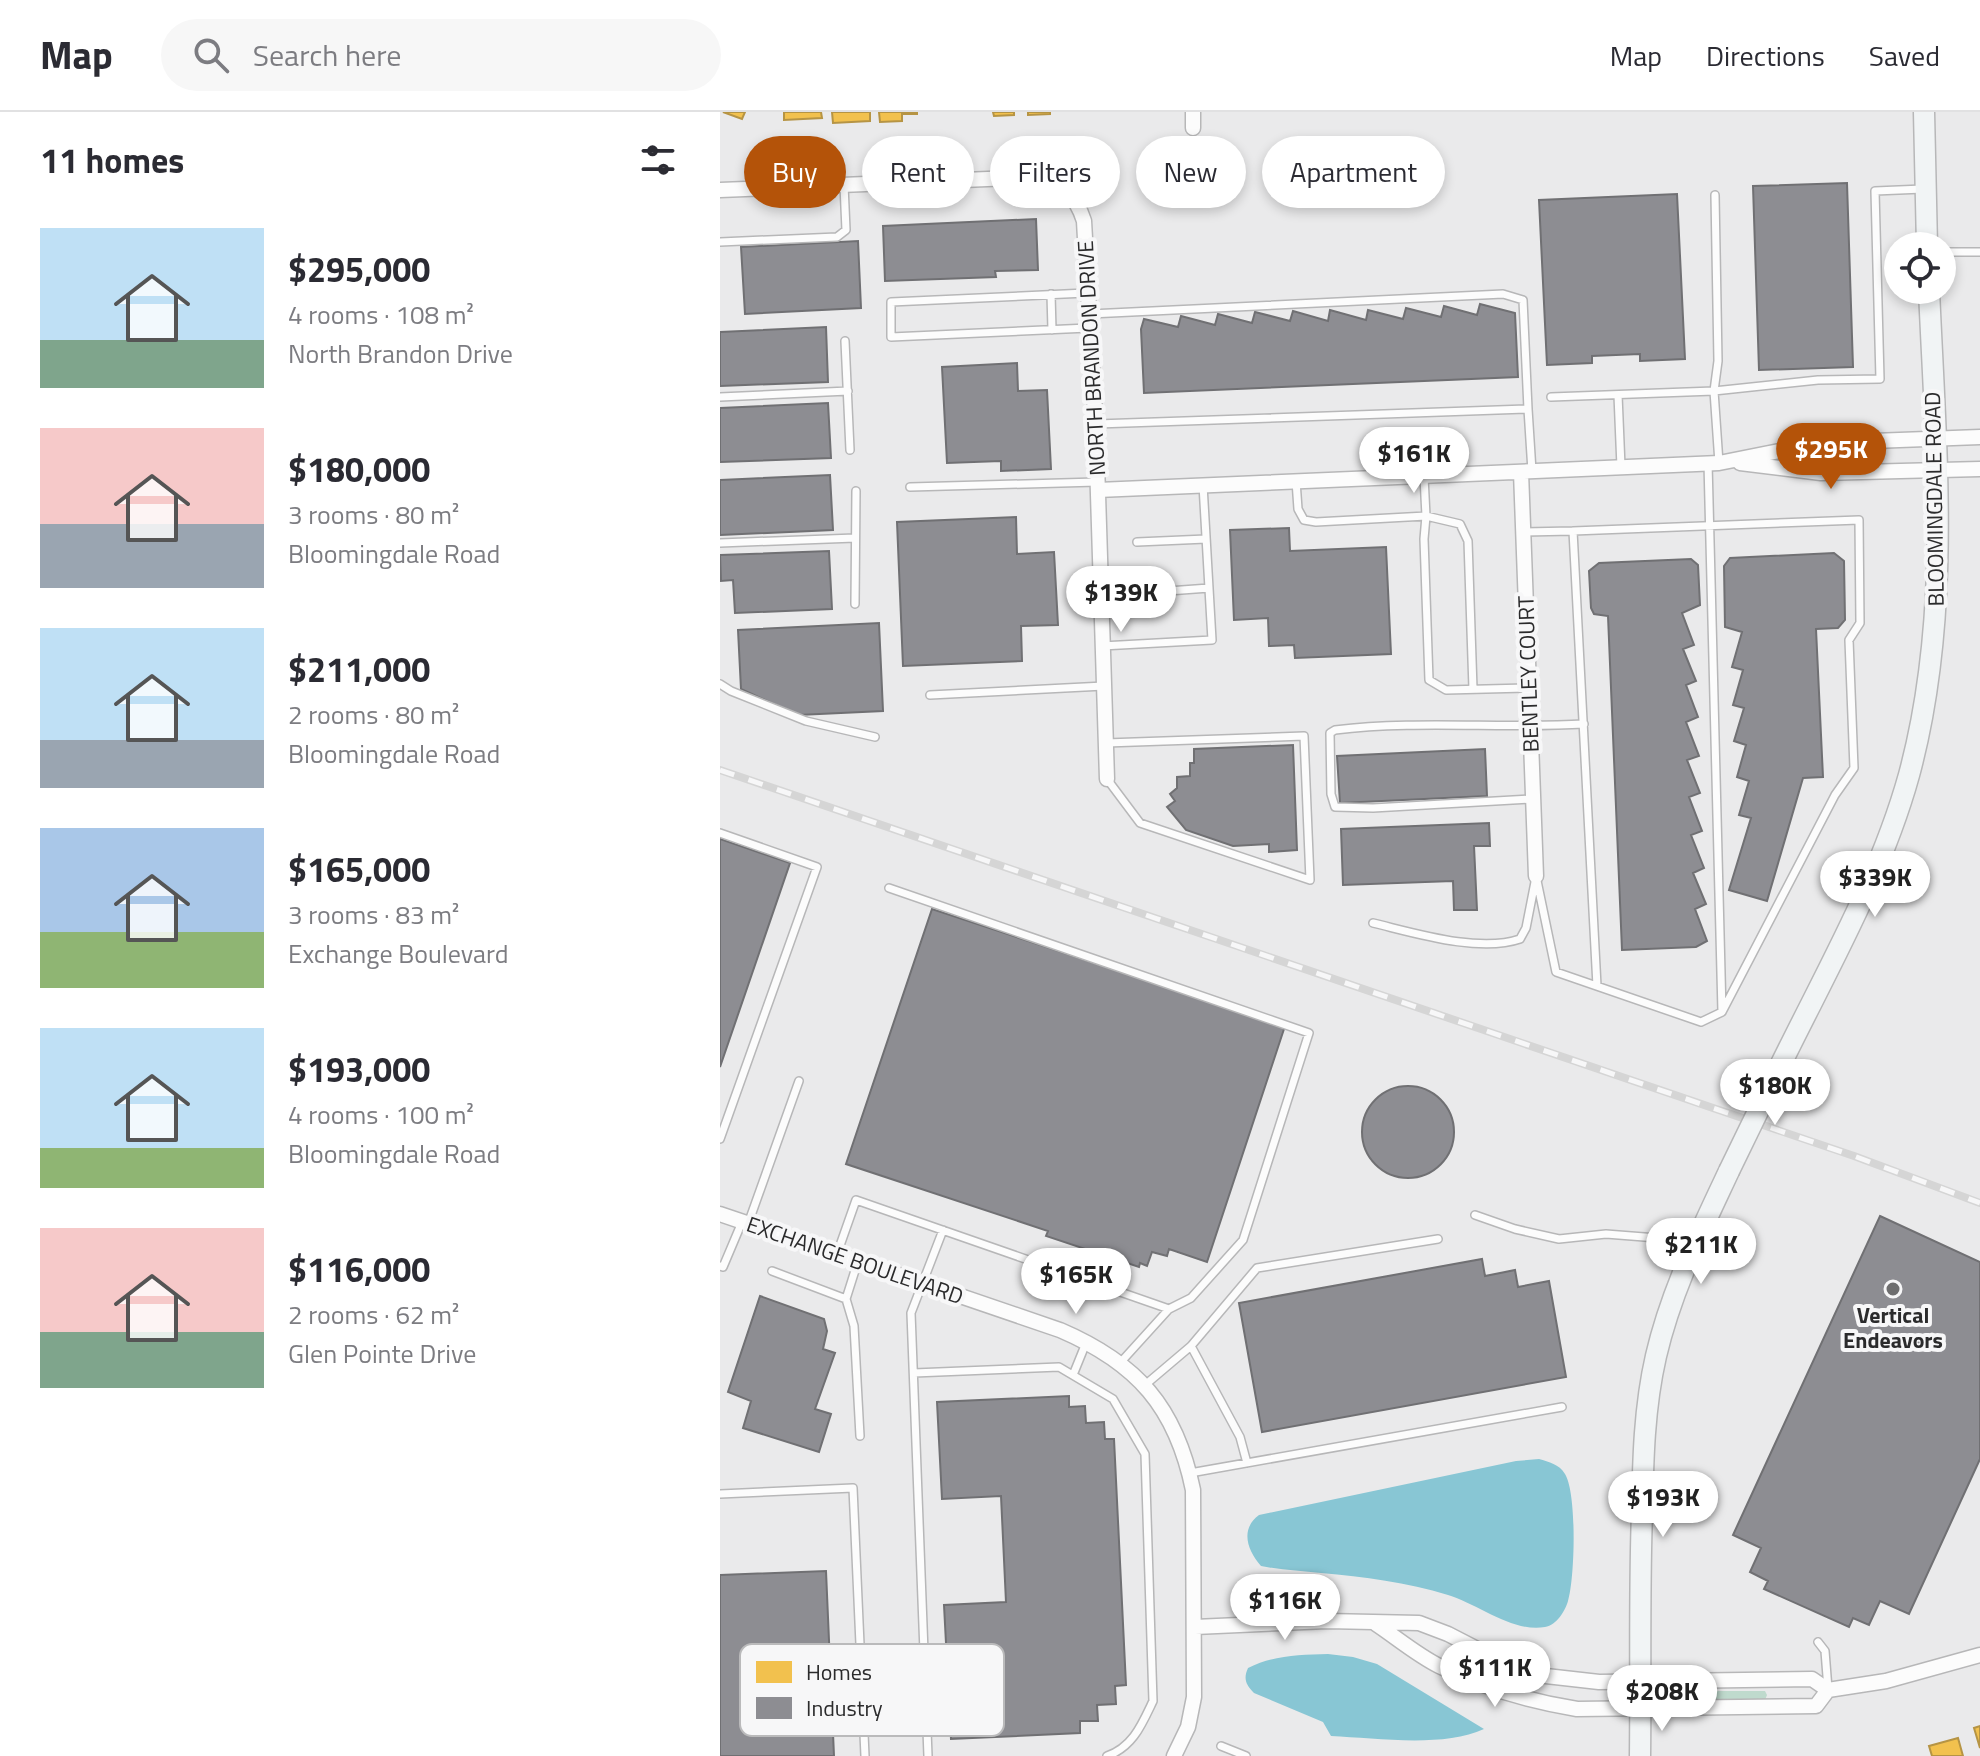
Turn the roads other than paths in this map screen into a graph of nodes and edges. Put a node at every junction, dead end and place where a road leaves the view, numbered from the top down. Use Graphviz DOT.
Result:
graph roads {
  1 [pos="1193,112"];
  2 [pos="1924,112"];
  3 [pos="1193,128"];
  4 [pos="846,185"];
  5 [pos="744,189"];
  6 [pos="1926,189"];
  7 [pos="720,190"];
  8 [pos="1715,195"];
  9 [pos="845,208"];
  10 [pos="1927,232"];
  11 [pos="720,242"];
  12 [pos="1956,252"];
  13 [pos="1980,252"];
  14 [pos="1086,293"];
  15 [pos="1051,294"];
  16 [pos="1930,304"];
  17 [pos="1088,321"];
  18 [pos="1052,330"];
  19 [pos="845,341"];
  20 [pos="848,391"];
  21 [pos="1714,391"];
  22 [pos="1618,395"];
  23 [pos="720,397"];
  24 [pos="1551,397"];
  25 [pos="1528,409"];
  26 [pos="1095,424"];
  27 [pos="1980,437"];
  28 [pos="1935,438"];
  29 [pos="850,450"];
  30 [pos="1718,463"];
  31 [pos="1621,467"];
  32 [pos="1937,469"];
  33 [pos="1980,469"];
  34 [pos="1526,471"];
  35 [pos="1424,476"];
  36 [pos="1296,481"];
  37 [pos="1203,485"];
  38 [pos="1098,486"];
  39 [pos="910,487"];
  40 [pos="856,491"];
  41 [pos="1426,516"];
  42 [pos="1710,528"];
  43 [pos="1573,531"];
  44 [pos="1523,532"];
  45 [pos="855,538"];
  46 [pos="1206,539"];
  47 [pos="1137,542"];
  48 [pos="720,543"];
  49 [pos="1209,588"];
  50 [pos="1141,593"];
  51 [pos="855,604"];
  52 [pos="1102,646"];
  53 [pos="720,684"];
  54 [pos="1104,686"];
  55 [pos="1529,688"];
  56 [pos="1473,689"];
  57 [pos="930,695"];
  58 [pos="1584,724"];
  59 [pos="1530,727"];
  60 [pos="875,737"];
  61 [pos="1106,743"];
  62 [pos="1107,779"];
  63 [pos="1532,799"];
  64 [pos="720,833"];
  65 [pos="1536,876"];
  66 [pos="889,888"];
  67 [pos="1373,923"];
  68 [pos="1597,986"];
  69 [pos="1722,1012"];
  70 [pos="799,1081"];
  71 [pos="720,1139"];
  72 [pos="720,1214"];
  73 [pos="1475,1215"];
  74 [pos="745,1223"];
  75 [pos="943,1230"];
  76 [pos="1438,1239"];
  77 [pos="1692,1249"];
  78 [pos="837,1254"];
  79 [pos="858,1261"];
  80 [pos="722,1266"];
  81 [pos="772,1271"];
  82 [pos="720,1277"];
  83 [pos="922,1283"];
  84 [pos="846,1299"];
  85 [pos="1169,1309"];
  86 [pos="1086,1341"];
  87 [pos="1191,1346"];
  88 [pos="1120,1363"];
  89 [pos="914,1373"];
  90 [pos="1073,1375"];
  91 [pos="1145,1385"];
  92 [pos="1562,1407"];
  93 [pos="860,1436"];
  94 [pos="1247,1463"];
  95 [pos="1190,1473"];
  96 [pos="720,1494"];
  97 [pos="1376,1624"];
  98 [pos="1195,1627"];
  99 [pos="1818,1642"];
  100 [pos="860,1644"];
  101 [pos="924,1644"];
  102 [pos="1980,1655"];
  103 [pos="1778,1679"];
  104 [pos="1640,1682"];
  105 [pos="1828,1690"];
  106 [pos="1777,1707"];
  107 [pos="1640,1710"];
  108 [pos="864,1736"];
  109 [pos="927,1736"];
  110 [pos="1221,1746"];
  111 [pos="865,1756"];
  112 [pos="928,1756"];
  113 [pos="1107,1756"];
  114 [pos="1174,1756"];
  115 [pos="1246,1756"];
  116 [pos="1640,1756"];
  1 -- 3 [label="street"];
  2 -- 6 [label="main road"];
  4 -- 14 [label="street, NORTH BRANDON DRIVE"];
  5 -- 7 [label="street, NORTH BRANDON DRIVE"];
  6 -- 10 [label="main road"];
  6 -- 21 [label="lane"];
  8 -- 21 [label="lane"];
  9 -- 11 [label="lane"];
  12 -- 13 [label="lane"];
  14 -- 15 [label="lane"];
  14 -- 17 [label="street, NORTH BRANDON DRIVE"];
  15 -- 18 [label="lane"];
  15 -- 18 [label="lane"];
  16 -- 28 [label="main road, BLOOMINGDALE ROAD"];
  17 -- 18 [label="lane"];
  17 -- 25 [label="lane"];
  17 -- 26 [label="street, NORTH BRANDON DRIVE"];
  19 -- 20 [label="lane"];
  20 -- 23 [label="lane"];
  20 -- 29 [label="lane"];
  21 -- 22 [label="lane"];
  21 -- 30 [label="lane"];
  22 -- 24 [label="lane"];
  22 -- 31 [label="lane"];
  25 -- 26 [label="lane"];
  25 -- 34 [label="lane"];
  26 -- 38 [label="street, NORTH BRANDON DRIVE"];
  27 -- 28 [label="street, NORTH BRANDON DRIVE"];
  28 -- 30 [label="street, NORTH BRANDON DRIVE"];
  28 -- 32 [label="main road, BLOOMINGDALE ROAD"];
  30 -- 31 [label="street, NORTH BRANDON DRIVE"];
  30 -- 32 [label="street, NORTH BRANDON DRIVE"];
  30 -- 42 [label="lane"];
  31 -- 34 [label="street, NORTH BRANDON DRIVE"];
  32 -- 33 [label="street, NORTH BRANDON DRIVE"];
  32 -- 77 [label="main road, BLOOMINGDALE ROAD, bridge"];
  34 -- 35 [label="street, NORTH BRANDON DRIVE"];
  34 -- 44 [label="street, BENTLEY COURT"];
  35 -- 36 [label="street, NORTH BRANDON DRIVE"];
  35 -- 41 [label="lane"];
  36 -- 37 [label="street, NORTH BRANDON DRIVE"];
  36 -- 41 [label="lane"];
  37 -- 38 [label="street, NORTH BRANDON DRIVE"];
  37 -- 46 [label="lane"];
  38 -- 39 [label="lane"];
  38 -- 52 [label="street"];
  40 -- 45 [label="lane"];
  41 -- 56 [label="lane"];
  41 -- 56 [label="lane"];
  42 -- 43 [label="lane"];
  42 -- 69 [label="lane"];
  42 -- 69 [label="lane"];
  43 -- 44 [label="lane"];
  43 -- 58 [label="lane"];
  44 -- 55 [label="street, BENTLEY COURT"];
  45 -- 48 [label="lane"];
  45 -- 51 [label="lane"];
  46 -- 47 [label="lane"];
  46 -- 49 [label="lane"];
  49 -- 50 [label="lane"];
  49 -- 52 [label="lane"];
  52 -- 54 [label="street"];
  53 -- 60 [label="lane"];
  54 -- 57 [label="lane"];
  54 -- 61 [label="street"];
  55 -- 56 [label="lane"];
  55 -- 59 [label="street, BENTLEY COURT"];
  58 -- 59 [label="lane"];
  58 -- 68 [label="lane"];
  59 -- 63 [label="street, BENTLEY COURT"];
  59 -- 63 [label="lane"];
  61 -- 62 [label="street"];
  61 -- 62 [label="lane"];
  63 -- 65 [label="street, BENTLEY COURT"];
  64 -- 71 [label="lane"];
  65 -- 67 [label="lane"];
  65 -- 68 [label="lane"];
  66 -- 85 [label="lane"];
  68 -- 69 [label="lane"];
  70 -- 74 [label="lane"];
  72 -- 74 [label="street, EXCHANGE BOULEVARD"];
  73 -- 77 [label="lane"];
  74 -- 78 [label="street, EXCHANGE BOULEVARD"];
  74 -- 80 [label="lane"];
  75 -- 78 [label="lane"];
  75 -- 83 [label="lane"];
  75 -- 85 [label="lane"];
  76 -- 87 [label="lane"];
  77 -- 104 [label="main road, BLOOMINGDALE ROAD"];
  78 -- 79 [label="street, EXCHANGE BOULEVARD"];
  79 -- 83 [label="street, EXCHANGE BOULEVARD"];
  79 -- 84 [label="lane"];
  80 -- 82 [label="lane"];
  81 -- 84 [label="lane"];
  83 -- 86 [label="street, EXCHANGE BOULEVARD"];
  83 -- 89 [label="lane"];
  84 -- 93 [label="lane"];
  85 -- 88 [label="lane"];
  86 -- 88 [label="street, EXCHANGE BOULEVARD"];
  86 -- 90 [label="lane"];
  87 -- 91 [label="lane"];
  87 -- 94 [label="lane"];
  88 -- 91 [label="street, EXCHANGE BOULEVARD"];
  89 -- 90 [label="lane"];
  89 -- 101 [label="lane"];
  90 -- 113 [label="lane"];
  91 -- 95 [label="street, EXCHANGE BOULEVARD"];
  92 -- 94 [label="lane"];
  94 -- 95 [label="lane"];
  95 -- 98 [label="street, EXCHANGE BOULEVARD"];
  96 -- 100 [label="lane"];
  97 -- 98 [label="street"];
  97 -- 104 [label="street"];
  97 -- 107 [label="street"];
  98 -- 114 [label="street, EXCHANGE BOULEVARD"];
  99 -- 105 [label="lane"];
  102 -- 105 [label="street"];
  103 -- 104 [label="street"];
  103 -- 105 [label="street"];
  103 -- 106 [label="street"];
  104 -- 107 [label="main road, BLOOMINGDALE ROAD"];
  105 -- 106 [label="street"];
  106 -- 107 [label="street"];
  107 -- 116 [label="main road, BLOOMINGDALE ROAD"];
  108 -- 111 [label="lane"];
  109 -- 112 [label="lane"];
  110 -- 115 [label="lane"];
}
